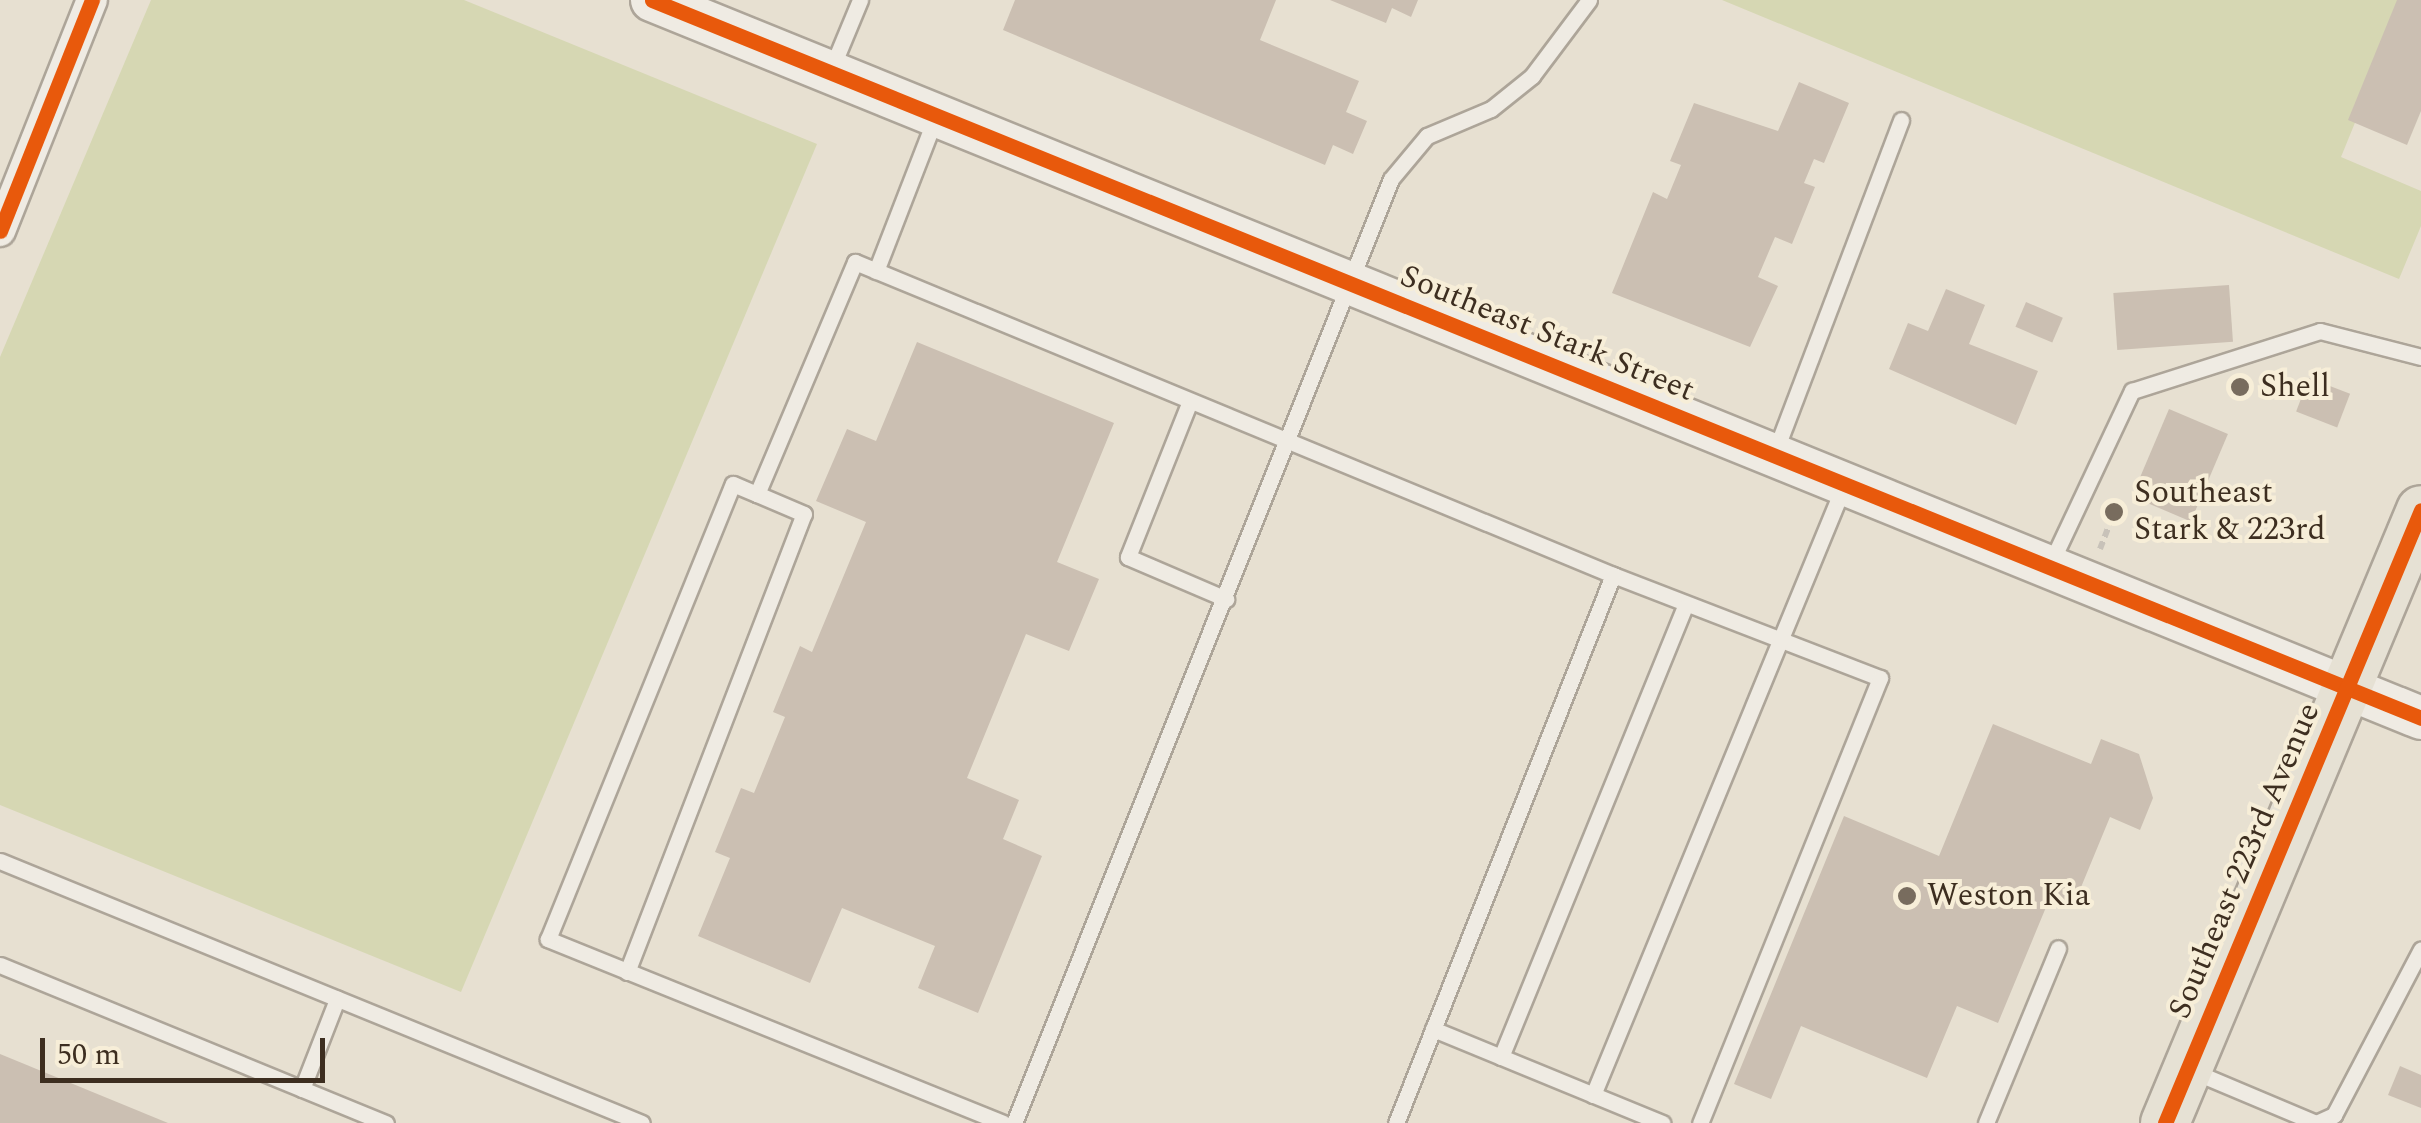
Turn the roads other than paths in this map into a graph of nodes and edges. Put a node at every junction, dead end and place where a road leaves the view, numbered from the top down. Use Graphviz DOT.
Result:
graph roads {
  1 [pos="92,0"];
  2 [pos="652,0"];
  3 [pos="860,0"];
  4 [pos="1589,0"];
  5 [pos="830,73"];
  6 [pos="936,116"];
  7 [pos="1901,120"];
  8 [pos="0,231"];
  9 [pos="876,271"];
  10 [pos="1351,284"];
  11 [pos="2421,357"];
  12 [pos="1190,400"];
  13 [pos="1290,442"];
  14 [pos="1774,455"];
  15 [pos="1844,484"];
  16 [pos="757,494"];
  17 [pos="2421,510"];
  18 [pos="2049,567"];
  19 [pos="1612,575"];
  20 [pos="1226,599"];
  21 [pos="1685,607"];
  22 [pos="1781,638"];
  23 [pos="2348,688"];
  24 [pos="2421,718"];
  25 [pos="0,861"];
  26 [pos="2058,948"];
  27 [pos="2421,950"];
  28 [pos="0,966"];
  29 [pos="627,972"];
  30 [pos="337,999"];
  31 [pos="1433,1029"];
  32 [pos="1501,1057"];
  33 [pos="2187,1069"];
  34 [pos="302,1089"];
  35 [pos="1593,1094"];
  36 [pos="386,1123"];
  37 [pos="642,1123"];
  38 [pos="1003,1123"];
  39 [pos="1014,1123"];
  40 [pos="1396,1123"];
  41 [pos="1662,1123"];
  42 [pos="1700,1123"];
  43 [pos="1986,1123"];
  44 [pos="2165,1123"];
  45 [pos="2316,1123"];
  1 -- 8 [label="street"];
  2 -- 5 [label="main road, Southeast Stark Street"];
  3 -- 5 [label="lane"];
  4 -- 10 [label="lane"];
  5 -- 6 [label="main road, Southeast Stark Street"];
  6 -- 9 [label="lane"];
  6 -- 10 [label="main road, Southeast Stark Street"];
  7 -- 14 [label="lane"];
  9 -- 12 [label="lane"];
  9 -- 16 [label="lane"];
  10 -- 13 [label="lane"];
  10 -- 14 [label="main road, Southeast Stark Street"];
  11 -- 18 [label="lane"];
  12 -- 13 [label="lane"];
  12 -- 20 [label="lane"];
  13 -- 19 [label="lane"];
  13 -- 20 [label="lane"];
  14 -- 15 [label="main road, Southeast Stark Street"];
  15 -- 18 [label="main road, Southeast Stark Street"];
  15 -- 22 [label="lane"];
  16 -- 29 [label="lane"];
  16 -- 29 [label="lane"];
  17 -- 23 [label="main road, Southeast 223rd Avenue"];
  18 -- 23 [label="main road, Southeast Stark Street"];
  19 -- 21 [label="lane"];
  19 -- 31 [label="lane"];
  20 -- 39 [label="lane"];
  21 -- 22 [label="lane"];
  21 -- 32 [label="lane"];
  22 -- 35 [label="lane"];
  22 -- 42 [label="lane"];
  23 -- 24 [label="main road, Southeast Stark Street"];
  23 -- 33 [label="main road, Southeast 223rd Avenue"];
  25 -- 30 [label="lane"];
  26 -- 43 [label="lane"];
  27 -- 45 [label="lane"];
  28 -- 34 [label="lane"];
  29 -- 38 [label="lane"];
  30 -- 34 [label="lane"];
  30 -- 37 [label="lane"];
  31 -- 32 [label="lane"];
  31 -- 40 [label="lane"];
  32 -- 35 [label="lane"];
  33 -- 44 [label="main road, Southeast 223rd Avenue"];
  33 -- 45 [label="lane"];
  34 -- 36 [label="lane"];
  35 -- 41 [label="lane"];
}
